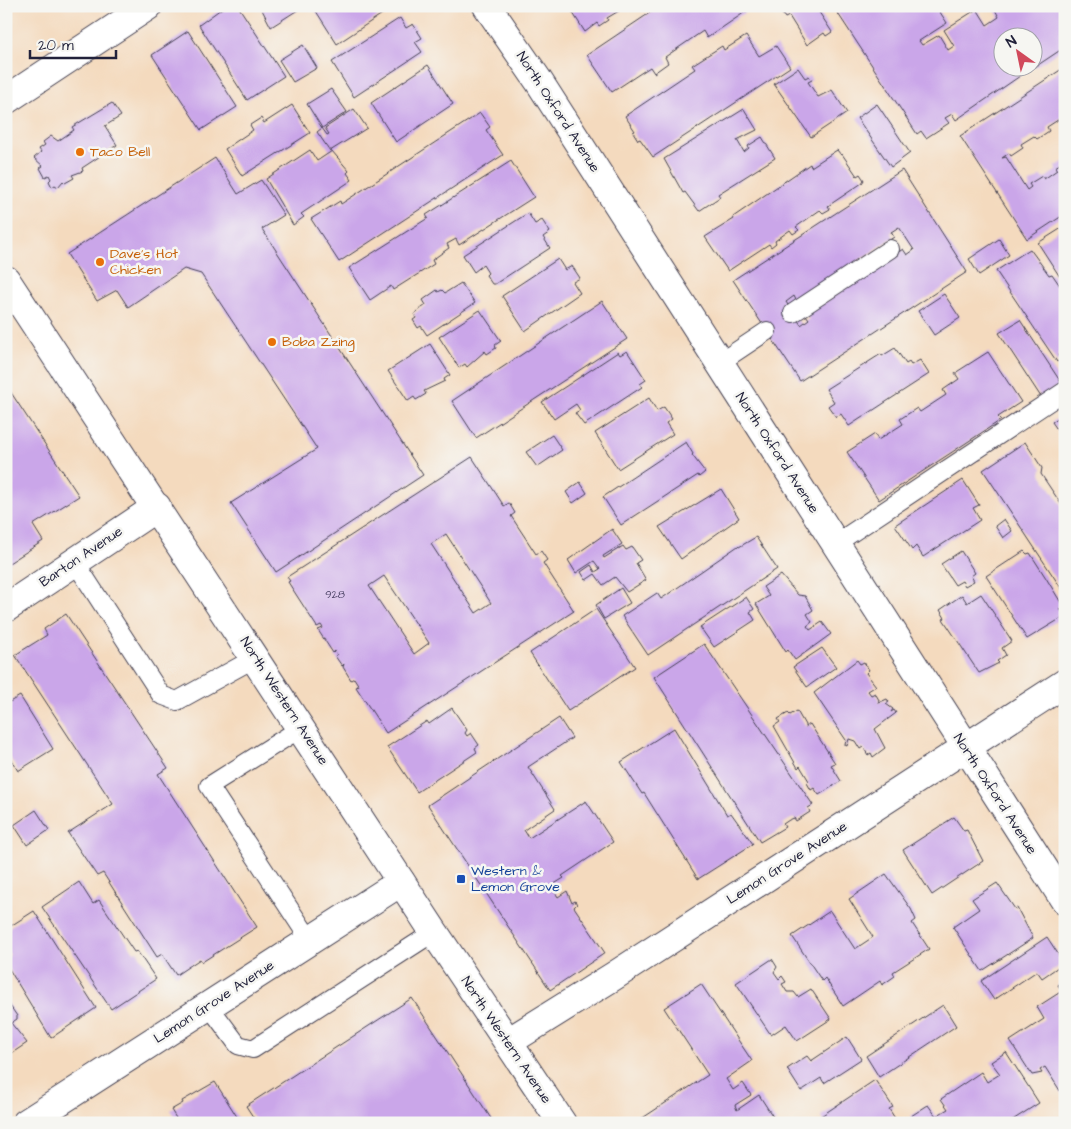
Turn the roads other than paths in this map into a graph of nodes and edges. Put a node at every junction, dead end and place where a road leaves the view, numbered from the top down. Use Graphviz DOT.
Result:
graph roads {
  1 [pos="148,6"];
  2 [pos="487,6"];
  3 [pos="6,100"];
  4 [pos="890,249"];
  5 [pos="6,280"];
  6 [pos="793,313"];
  7 [pos="767,331"];
  8 [pos="719,363"];
  9 [pos="1065,391"];
  10 [pos="157,507"];
  11 [pos="835,544"];
  12 [pos="75,562"];
  13 [pos="6,608"];
  14 [pos="255,658"];
  15 [pos="1065,683"];
  16 [pos="301,728"];
  17 [pos="965,747"];
  18 [pos="401,882"];
  19 [pos="1065,901"];
  20 [pos="434,932"];
  21 [pos="310,940"];
  22 [pos="209,1006"];
  23 [pos="508,1042"];
  24 [pos="26,1123"];
  25 [pos="562,1123"];
  1 -- 3 [label="street"];
  2 -- 8 [label="street, North Oxford Avenue"];
  4 -- 6 [label="lane"];
  5 -- 10 [label="street, North Western Avenue"];
  7 -- 8 [label="lane"];
  8 -- 11 [label="street, North Oxford Avenue"];
  9 -- 11 [label="lane"];
  10 -- 12 [label="street, Barton Avenue"];
  10 -- 14 [label="street, North Western Avenue"];
  11 -- 17 [label="street, North Oxford Avenue"];
  12 -- 13 [label="street, Barton Avenue"];
  12 -- 14 [label="lane"];
  14 -- 16 [label="street, North Western Avenue"];
  15 -- 17 [label="street, Lemon Grove Avenue"];
  16 -- 18 [label="street, North Western Avenue"];
  16 -- 21 [label="lane"];
  17 -- 19 [label="street, North Oxford Avenue"];
  17 -- 23 [label="street, Lemon Grove Avenue"];
  18 -- 20 [label="street, North Western Avenue"];
  18 -- 21 [label="street, Lemon Grove Avenue"];
  20 -- 22 [label="lane"];
  20 -- 23 [label="street, North Western Avenue"];
  21 -- 22 [label="street, Lemon Grove Avenue"];
  22 -- 24 [label="street, Lemon Grove Avenue"];
  23 -- 25 [label="street, North Western Avenue"];
}
